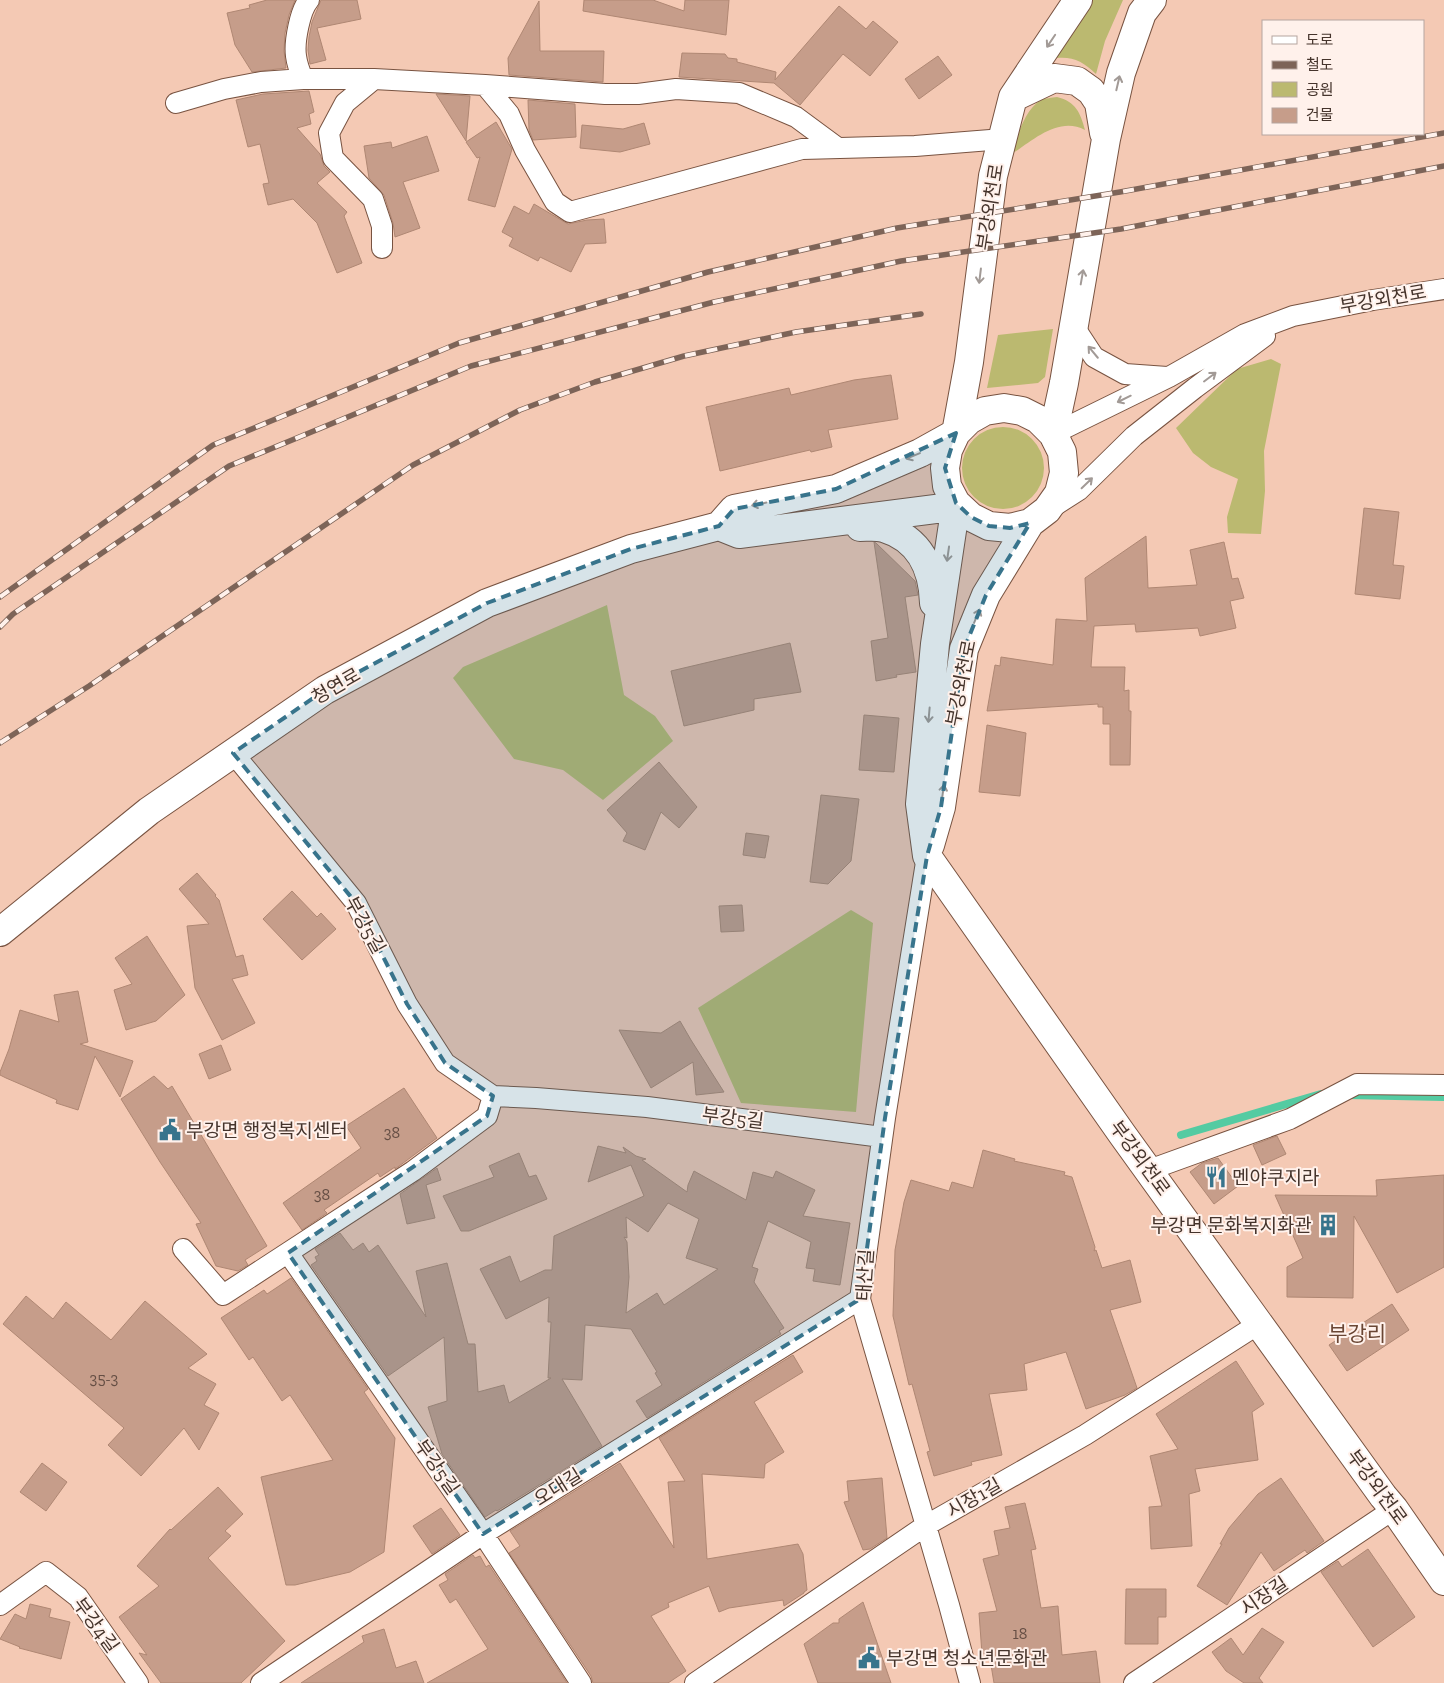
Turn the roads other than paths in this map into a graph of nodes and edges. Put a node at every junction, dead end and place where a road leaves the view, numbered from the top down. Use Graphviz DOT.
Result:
graph roads {
  1 [pos="309,0"];
  2 [pos="1078,0"];
  3 [pos="1152,0"];
  4 [pos="302,79"];
  5 [pos="374,79"];
  6 [pos="485,85"];
  7 [pos="1013,97"];
  8 [pos="176,103"];
  9 [pos="1002,139"];
  10 [pos="1106,139"];
  11 [pos="838,148"];
  12 [pos="382,248"];
  13 [pos="1444,289"];
  14 [pos="1294,316"];
  15 [pos="1073,325"];
  16 [pos="1169,377"];
  17 [pos="956,433"];
  18 [pos="1053,434"];
  19 [pos="959,506"];
  20 [pos="1038,516"];
  21 [pos="838,520"];
  22 [pos="719,526"];
  23 [pos="935,644"];
  24 [pos="233,753"];
  25 [pos="927,856"];
  26 [pos="0,932"];
  27 [pos="1444,1085"];
  28 [pos="493,1096"];
  29 [pos="882,1137"];
  30 [pos="1149,1170"];
  31 [pos="183,1249"];
  32 [pos="288,1253"];
  33 [pos="860,1299"];
  34 [pos="1260,1323"];
  35 [pos="1394,1509"];
  36 [pos="926,1526"];
  37 [pos="484,1534"];
  38 [pos="1444,1581"];
  39 [pos="0,1605"];
  40 [pos="138,1683"];
  41 [pos="262,1683"];
  42 [pos="581,1683"];
  43 [pos="695,1683"];
  44 [pos="970,1683"];
  45 [pos="1134,1683"];
  1 -- 4 [label="street"];
  2 -- 7 [label="main road, 부강외천로, one-way"];
  10 -- 3 [label="main road, one-way"];
  4 -- 5 [label="street"];
  4 -- 8 [label="street"];
  5 -- 6 [label="street"];
  5 -- 12 [label="street"];
  6 -- 11 [label="street"];
  6 -- 11 [label="street"];
  7 -- 9 [label="main road, 부강외천로"];
  7 -- 10 [label="main road"];
  9 -- 11 [label="street"];
  9 -- 17 [label="main road, 부강외천로, one-way"];
  15 -- 10 [label="main road, one-way"];
  13 -- 14 [label="street, 부강외천로"];
  14 -- 16 [label="street"];
  20 -- 14 [label="street, one-way"];
  16 -- 15 [label="street, one-way"];
  15 -- 18 [label="main road"];
  16 -- 18 [label="street, one-way"];
  17 -- 18 [label="main road"];
  17 -- 19 [label="main road"];
  17 -- 22 [label="main road, one-way"];
  18 -- 20 [label="main road"];
  19 -- 20 [label="main road"];
  19 -- 21 [label="main road"];
  19 -- 23 [label="main road, 부강외천로, one-way"];
  25 -- 20 [label="main road, 부강외천로, one-way"];
  21 -- 22 [label="main road"];
  21 -- 23 [label="main road"];
  22 -- 24 [label="main road, 청연로"];
  23 -- 25 [label="main road, 부강외천로, one-way"];
  24 -- 26 [label="main road, 청연로"];
  24 -- 28 [label="street, 부강5길"];
  25 -- 29 [label="street, 태산길"];
  25 -- 30 [label="main road, 부강외천로"];
  27 -- 30 [label="street"];
  28 -- 29 [label="street, 부강5길"];
  28 -- 32 [label="street"];
  29 -- 33 [label="street, 태산길"];
  30 -- 34 [label="main road, 부강외천로"];
  31 -- 32 [label="street"];
  32 -- 37 [label="street, 부강5길"];
  33 -- 36 [label="street, 태산길"];
  33 -- 37 [label="street, 오대길"];
  34 -- 35 [label="main road, 부강외천로"];
  34 -- 36 [label="street, 시장1길"];
  35 -- 38 [label="main road, 부강외천로"];
  35 -- 45 [label="street, 시장길"];
  36 -- 43 [label="street, 시장1길"];
  36 -- 44 [label="street, 태산길"];
  37 -- 41 [label="street, 오대길"];
  37 -- 42 [label="street, 부강5길"];
  39 -- 40 [label="street, 부강4길"];
}
